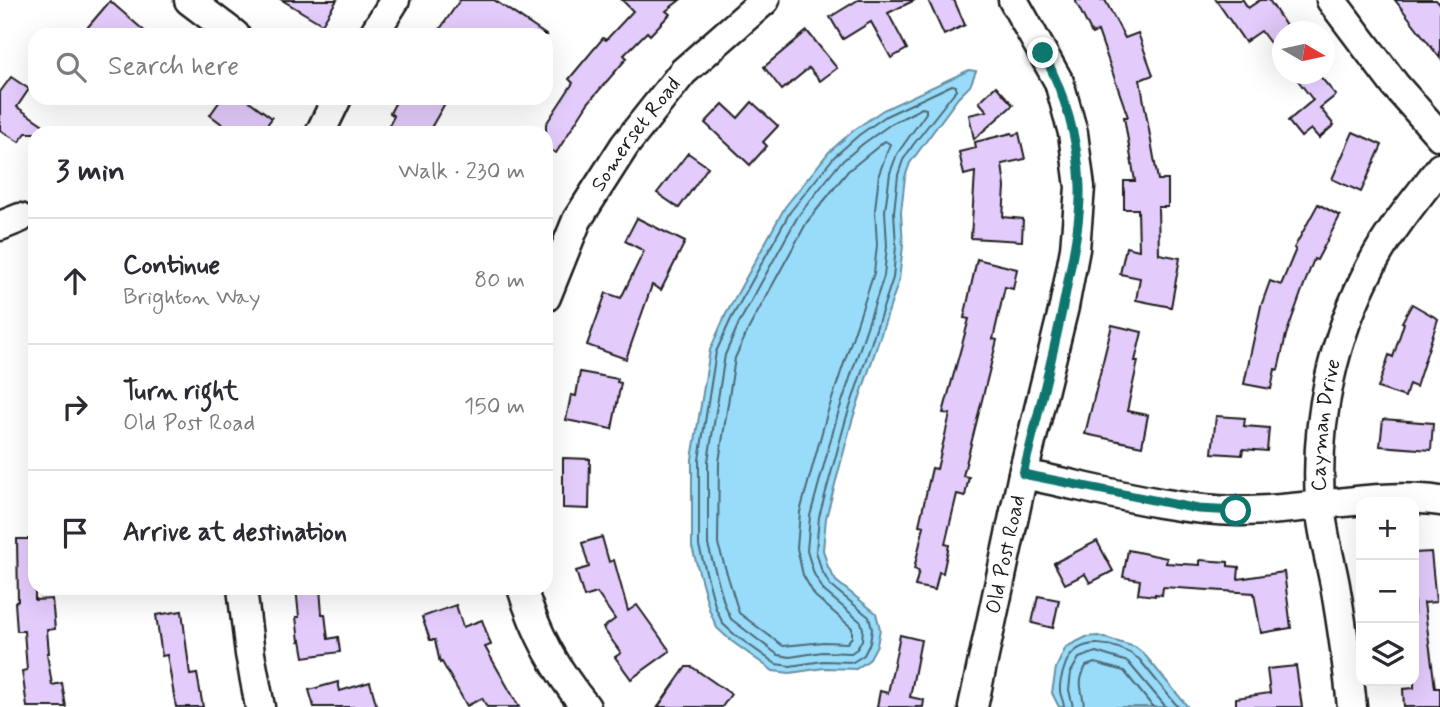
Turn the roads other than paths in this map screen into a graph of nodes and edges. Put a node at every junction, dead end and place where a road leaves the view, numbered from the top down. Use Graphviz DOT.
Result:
graph roads {
  1 [pos="189,0"];
  2 [pos="395,0"];
  3 [pos="765,0"];
  4 [pos="1013,0"];
  5 [pos="1331,0"];
  6 [pos="226,28"];
  7 [pos="377,28"];
  8 [pos="334,105"];
  9 [pos="324,126"];
  10 [pos="1440,135"];
  11 [pos="1440,169"];
  12 [pos="553,280"];
  13 [pos="1023,474"];
  14 [pos="1440,502"];
  15 [pos="1320,503"];
  16 [pos="243,595"];
  17 [pos="524,595"];
  18 [pos="260,707"];
  19 [pos="586,707"];
  20 [pos="973,707"];
  21 [pos="1352,707"];
  1 -- 6 [label="street"];
  2 -- 7 [label="street"];
  3 -- 12 [label="street, Somerset Road"];
  4 -- 13 [label="street, Old Post Road"];
  5 -- 10 [label="street"];
  8 -- 9 [label="street"];
  11 -- 15 [label="street, Cayman Drive"];
  13 -- 15 [label="street"];
  13 -- 20 [label="street, Old Post Road"];
  14 -- 15 [label="street"];
  15 -- 21 [label="street, Cayman Drive"];
  16 -- 18 [label="street"];
  17 -- 19 [label="street"];
}
